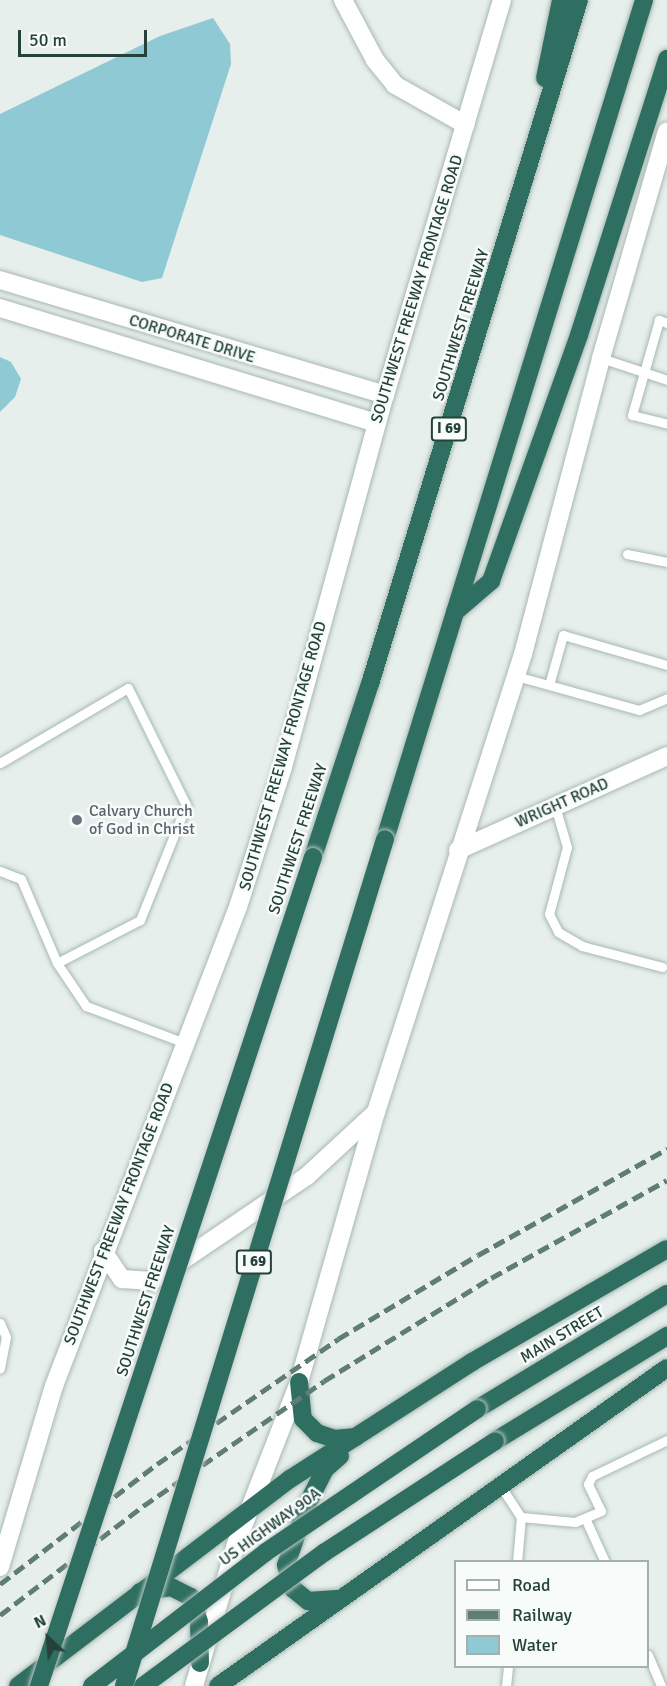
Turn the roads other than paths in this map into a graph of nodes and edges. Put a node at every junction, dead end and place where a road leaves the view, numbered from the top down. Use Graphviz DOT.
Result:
graph roads {
  1 [pos="343,0"];
  2 [pos="502,0"];
  3 [pos="561,0"];
  4 [pos="579,0"];
  5 [pos="644,0"];
  6 [pos="667,59"];
  7 [pos="466,125"];
  8 [pos="667,131"];
  9 [pos="522,192"];
  10 [pos="0,280"];
  11 [pos="0,308"];
  12 [pos="667,323"];
  13 [pos="601,358"];
  14 [pos="644,372"];
  15 [pos="667,380"];
  16 [pos="385,395"];
  17 [pos="377,423"];
  18 [pos="667,424"];
  19 [pos="627,554"];
  20 [pos="667,562"];
  21 [pos="455,612"];
  22 [pos="667,665"];
  23 [pos="516,676"];
  24 [pos="549,685"];
  25 [pos="667,698"];
  26 [pos="667,756"];
  27 [pos="0,763"];
  28 [pos="555,806"];
  29 [pos="458,850"];
  30 [pos="0,871"];
  31 [pos="57,963"];
  32 [pos="662,968"];
  33 [pos="185,1043"];
  34 [pos="376,1112"];
  35 [pos="667,1249"];
  36 [pos="103,1251"];
  37 [pos="667,1294"];
  38 [pos="0,1323"];
  39 [pos="667,1336"];
  40 [pos="0,1368"];
  41 [pos="667,1368"];
  42 [pos="298,1382"];
  43 [pos="477,1409"];
  44 [pos="361,1437"];
  45 [pos="667,1440"];
  46 [pos="500,1485"];
  47 [pos="248,1509"];
  48 [pos="521,1517"];
  49 [pos="585,1518"];
  50 [pos="517,1560"];
  51 [pos="604,1560"];
  52 [pos="0,1567"];
  53 [pos="137,1592"];
  54 [pos="344,1599"];
  55 [pos="649,1657"];
  56 [pos="200,1663"];
  57 [pos="508,1668"];
  58 [pos="18,1686"];
  59 [pos="39,1686"];
  60 [pos="92,1686"];
  61 [pos="124,1686"];
  62 [pos="143,1686"];
  63 [pos="194,1686"];
  64 [pos="218,1686"];
  65 [pos="506,1686"];
  66 [pos="662,1686"];
  1 -- 7 [label="main road"];
  2 -- 7 [label="main road, SOUTHWEST FREEWAY FRONTAGE ROAD"];
  3 -- 9 [label="highway"];
  4 -- 9 [label="highway, SOUTHWEST FREEWAY / I 69"];
  5 -- 21 [label="highway, I 69"];
  6 -- 21 [label="highway"];
  7 -- 16 [label="main road, SOUTHWEST FREEWAY FRONTAGE ROAD"];
  8 -- 13 [label="main road"];
  9 -- 59 [label="highway, SOUTHWEST FREEWAY / I 69, bridge"];
  10 -- 16 [label="main road, CORPORATE DRIVE"];
  11 -- 17 [label="main road, CORPORATE DRIVE"];
  12 -- 14 [label="lane"];
  13 -- 14 [label="lane"];
  13 -- 23 [label="main road"];
  14 -- 15 [label="lane"];
  14 -- 18 [label="lane"];
  16 -- 17 [label="main road, SOUTHWEST FREEWAY FRONTAGE ROAD"];
  17 -- 33 [label="main road, SOUTHWEST FREEWAY FRONTAGE ROAD"];
  19 -- 20 [label="lane"];
  21 -- 61 [label="highway, I 69, bridge"];
  22 -- 24 [label="lane"];
  23 -- 24 [label="lane"];
  23 -- 29 [label="main road"];
  24 -- 25 [label="lane"];
  26 -- 28 [label="main road, WRIGHT ROAD"];
  27 -- 31 [label="lane"];
  28 -- 29 [label="main road, WRIGHT ROAD"];
  28 -- 32 [label="lane"];
  29 -- 34 [label="main road"];
  30 -- 31 [label="lane"];
  31 -- 33 [label="lane"];
  33 -- 36 [label="main road, SOUTHWEST FREEWAY FRONTAGE ROAD"];
  34 -- 36 [label="main road"];
  34 -- 42 [label="main road"];
  35 -- 44 [label="highway"];
  36 -- 52 [label="main road, SOUTHWEST FREEWAY FRONTAGE ROAD"];
  37 -- 43 [label="highway, MAIN STREET"];
  38 -- 40 [label="lane"];
  39 -- 62 [label="highway, bridge"];
  41 -- 46 [label="highway"];
  42 -- 44 [label="highway"];
  42 -- 47 [label="main road"];
  43 -- 60 [label="highway, US HIGHWAY 90A, bridge"];
  44 -- 47 [label="highway"];
  44 -- 54 [label="highway"];
  45 -- 49 [label="lane"];
  46 -- 48 [label="lane"];
  46 -- 54 [label="highway"];
  47 -- 53 [label="highway"];
  47 -- 56 [label="main road"];
  48 -- 49 [label="lane"];
  48 -- 50 [label="lane"];
  49 -- 51 [label="lane"];
  53 -- 56 [label="highway"];
  53 -- 58 [label="highway"];
  54 -- 64 [label="highway"];
  55 -- 66 [label="lane"];
  56 -- 63 [label="main road"];
  57 -- 65 [label="lane"];
}
